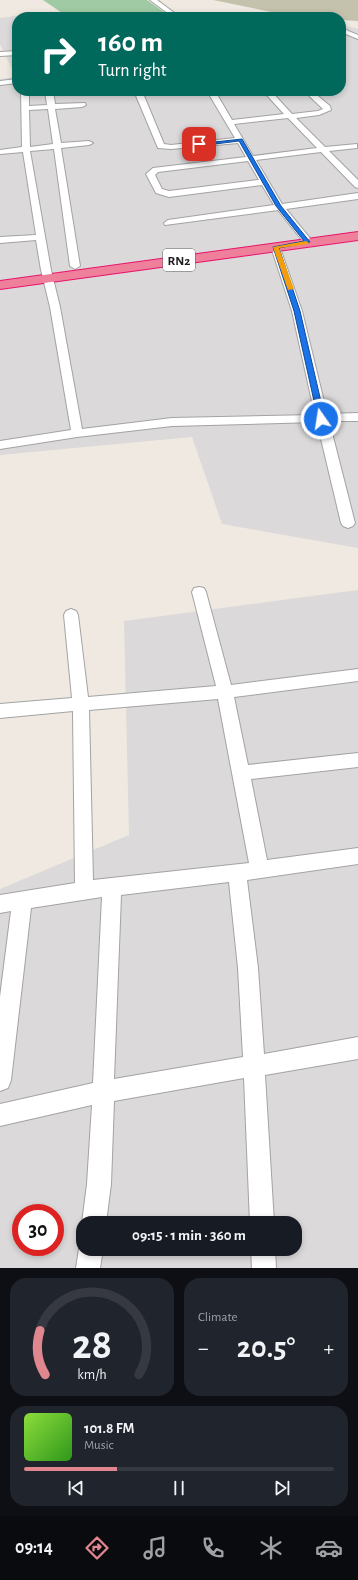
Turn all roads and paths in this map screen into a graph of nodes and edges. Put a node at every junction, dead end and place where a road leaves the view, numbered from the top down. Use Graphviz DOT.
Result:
graph roads {
  1 [pos="153,0"];
  2 [pos="170,12"];
  3 [pos="346,32"];
  4 [pos="358,38"];
  5 [pos="347,40"];
  6 [pos="12,53"];
  7 [pos="0,54"];
  8 [pos="12,82"];
  9 [pos="0,83"];
  10 [pos="25,96"];
  11 [pos="50,96"];
  12 [pos="140,96"];
  13 [pos="215,96"];
  14 [pos="272,96"];
  15 [pos="314,96"];
  16 [pos="82,105"];
  17 [pos="52,107"];
  18 [pos="26,108"];
  19 [pos="289,115"];
  20 [pos="230,122"];
  21 [pos="240,140"];
  22 [pos="89,143"];
  23 [pos="58,146"];
  24 [pos="354,146"];
  25 [pos="26,149"];
  26 [pos="322,149"];
  27 [pos="0,152"];
  28 [pos="251,159"];
  29 [pos="264,182"];
  30 [pos="358,185"];
  31 [pos="358,196"];
  32 [pos="279,206"];
  33 [pos="168,223"];
  34 [pos="358,228"];
  35 [pos="358,236"];
  36 [pos="41,237"];
  37 [pos="305,239"];
  38 [pos="0,240"];
  39 [pos="276,247"];
  40 [pos="76,266"];
  41 [pos="47,274"];
  42 [pos="0,276"];
  43 [pos="0,285"];
  44 [pos="358,417"];
  45 [pos="321,419"];
  46 [pos="77,433"];
  47 [pos="0,446"];
  48 [pos="348,523"];
  49 [pos="199,592"];
  50 [pos="71,615"];
  51 [pos="358,675"];
  52 [pos="226,692"];
  53 [pos="81,705"];
  54 [pos="0,711"];
  55 [pos="358,760"];
  56 [pos="241,773"];
  57 [pos="358,856"];
  58 [pos="260,870"];
  59 [pos="237,872"];
  60 [pos="112,887"];
  61 [pos="84,890"];
  62 [pos="22,900"];
  63 [pos="0,904"];
  64 [pos="358,1048"];
  65 [pos="254,1066"];
  66 [pos="0,1080"];
  67 [pos="102,1092"];
  68 [pos="0,1116"];
  69 [pos="95,1216"];
  70 [pos="262,1216"];
  71 [pos="90,1256"];
  72 [pos="263,1256"];
  73 [pos="88,1268"];
  74 [pos="264,1268"];
  1 -- 2 [label="street"];
  3 -- 4 [label="street"];
  4 -- 5 [label="street"];
  6 -- 7 [label="street"];
  8 -- 9 [label="street"];
  10 -- 18 [label="street"];
  11 -- 17 [label="street"];
  12 -- 21 [label="street"];
  13 -- 20 [label="street"];
  14 -- 19 [label="street"];
  15 -- 19 [label="street"];
  16 -- 17 [label="street"];
  17 -- 18 [label="street"];
  17 -- 23 [label="street"];
  18 -- 25 [label="street"];
  19 -- 20 [label="street"];
  19 -- 26 [label="street"];
  20 -- 21 [label="street"];
  21 -- 28 [label="street"];
  22 -- 23 [label="street"];
  23 -- 25 [label="street"];
  23 -- 40 [label="street"];
  24 -- 26 [label="street"];
  25 -- 27 [label="street"];
  25 -- 36 [label="street"];
  26 -- 28 [label="street"];
  26 -- 30 [label="street"];
  28 -- 29 [label="street"];
  28 -- 29 [label="street"];
  29 -- 32 [label="street"];
  31 -- 32 [label="street"];
  32 -- 33 [label="street"];
  32 -- 37 [label="street"];
  34 -- 37 [label="highway, RN2"];
  35 -- 37 [label="highway, RN2"];
  36 -- 38 [label="street"];
  36 -- 41 [label="street"];
  37 -- 39 [label="highway, RN2"];
  37 -- 40 [label="highway, RN2"];
  39 -- 41 [label="highway, RN2"];
  39 -- 45 [label="street"];
  40 -- 41 [label="highway, RN2"];
  41 -- 42 [label="highway, RN2"];
  41 -- 43 [label="highway, RN2"];
  41 -- 46 [label="street"];
  44 -- 45 [label="street"];
  45 -- 46 [label="street"];
  45 -- 48 [label="street"];
  46 -- 47 [label="street"];
  49 -- 52 [label="street"];
  50 -- 53 [label="street"];
  51 -- 52 [label="street"];
  52 -- 53 [label="street"];
  52 -- 56 [label="street"];
  53 -- 54 [label="street"];
  53 -- 61 [label="street"];
  55 -- 56 [label="street"];
  56 -- 58 [label="street"];
  57 -- 58 [label="street"];
  58 -- 59 [label="street"];
  59 -- 60 [label="street"];
  59 -- 65 [label="street"];
  60 -- 61 [label="street"];
  60 -- 67 [label="street"];
  61 -- 62 [label="street"];
  62 -- 63 [label="street"];
  62 -- 66 [label="street"];
  64 -- 65 [label="street"];
  65 -- 67 [label="street"];
  65 -- 70 [label="street"];
  67 -- 68 [label="street"];
  67 -- 69 [label="street"];
  71 -- 73 [label="street"];
  72 -- 74 [label="street"];
}
